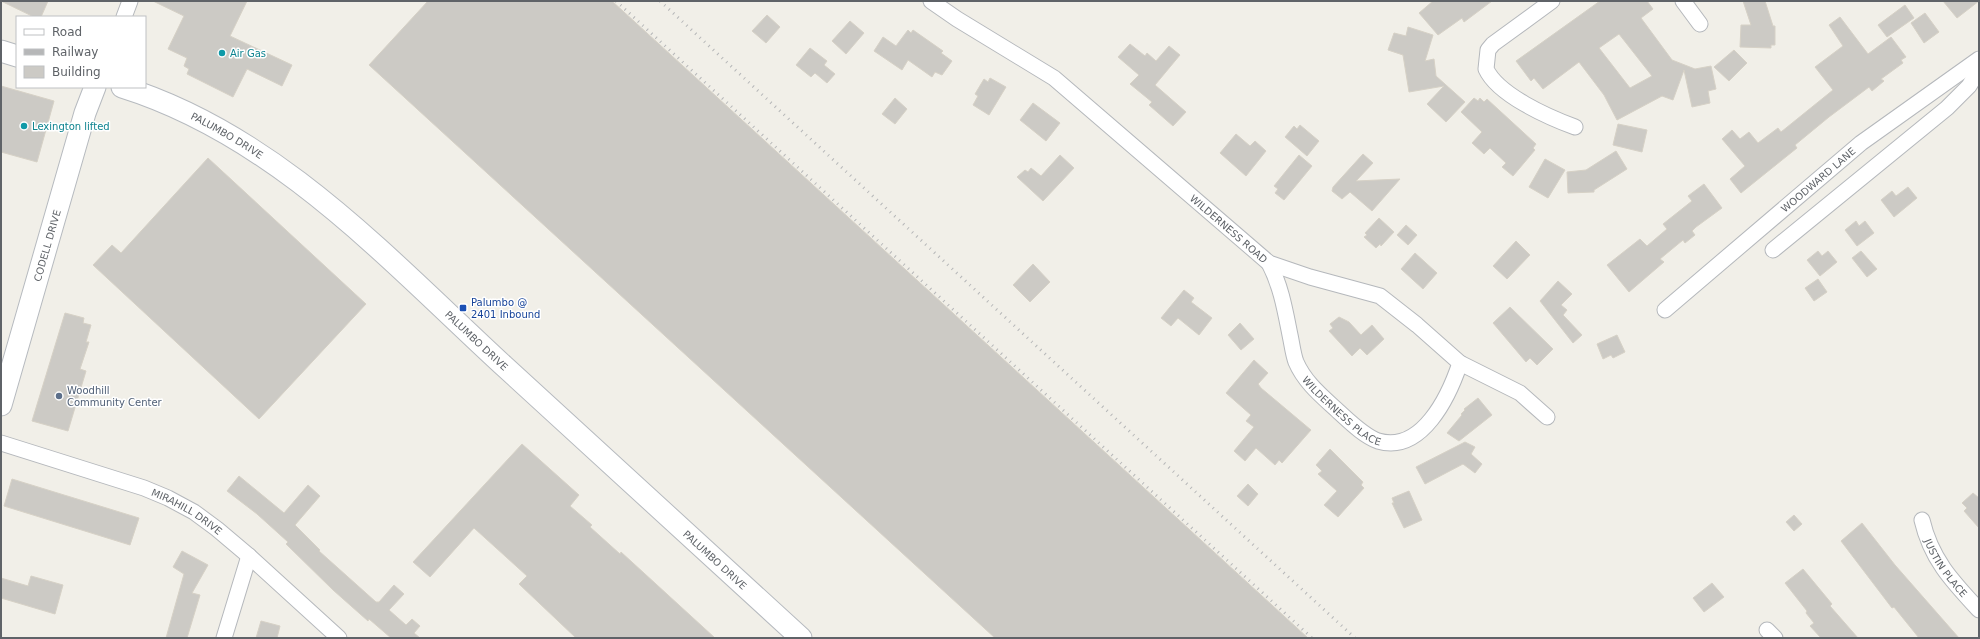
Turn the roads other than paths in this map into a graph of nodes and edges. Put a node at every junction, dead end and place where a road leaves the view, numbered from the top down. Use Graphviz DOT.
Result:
graph roads {
  1 [pos="130,1"];
  2 [pos="931,1"];
  3 [pos="1552,1"];
  4 [pos="1683,1"];
  5 [pos="124,16"];
  6 [pos="1700,24"];
  7 [pos="1,51"];
  8 [pos="16,56"];
  9 [pos="1979,59"];
  10 [pos="1979,70"];
  11 [pos="95,88"];
  12 [pos="125,88"];
  13 [pos="1575,127"];
  14 [pos="1773,250"];
  15 [pos="1269,263"];
  16 [pos="1665,310"];
  17 [pos="1460,363"];
  18 [pos="1,405"];
  19 [pos="1547,416"];
  20 [pos="1,443"];
  21 [pos="1922,520"];
  22 [pos="249,556"];
  23 [pos="1979,610"];
  24 [pos="224,638"];
  25 [pos="339,638"];
  26 [pos="801,638"];
  1 -- 5 [label="street"];
  2 -- 15 [label="street, WILDERNESS ROAD"];
  3 -- 13 [label="street"];
  4 -- 6 [label="street"];
  7 -- 8 [label="street"];
  9 -- 16 [label="street, WOODWARD LANE"];
  10 -- 14 [label="street"];
  11 -- 18 [label="street, CODELL DRIVE"];
  12 -- 26 [label="street, PALUMBO DRIVE"];
  15 -- 17 [label="street, WILDERNESS ROAD"];
  15 -- 17 [label="street, WILDERNESS PLACE"];
  17 -- 19 [label="street, WILDERNESS ROAD"];
  20 -- 22 [label="street, MIRAHILL DRIVE"];
  21 -- 23 [label="street, JUSTIN PLACE"];
  22 -- 24 [label="street"];
  22 -- 25 [label="street, MIRAHILL DRIVE"];
}
